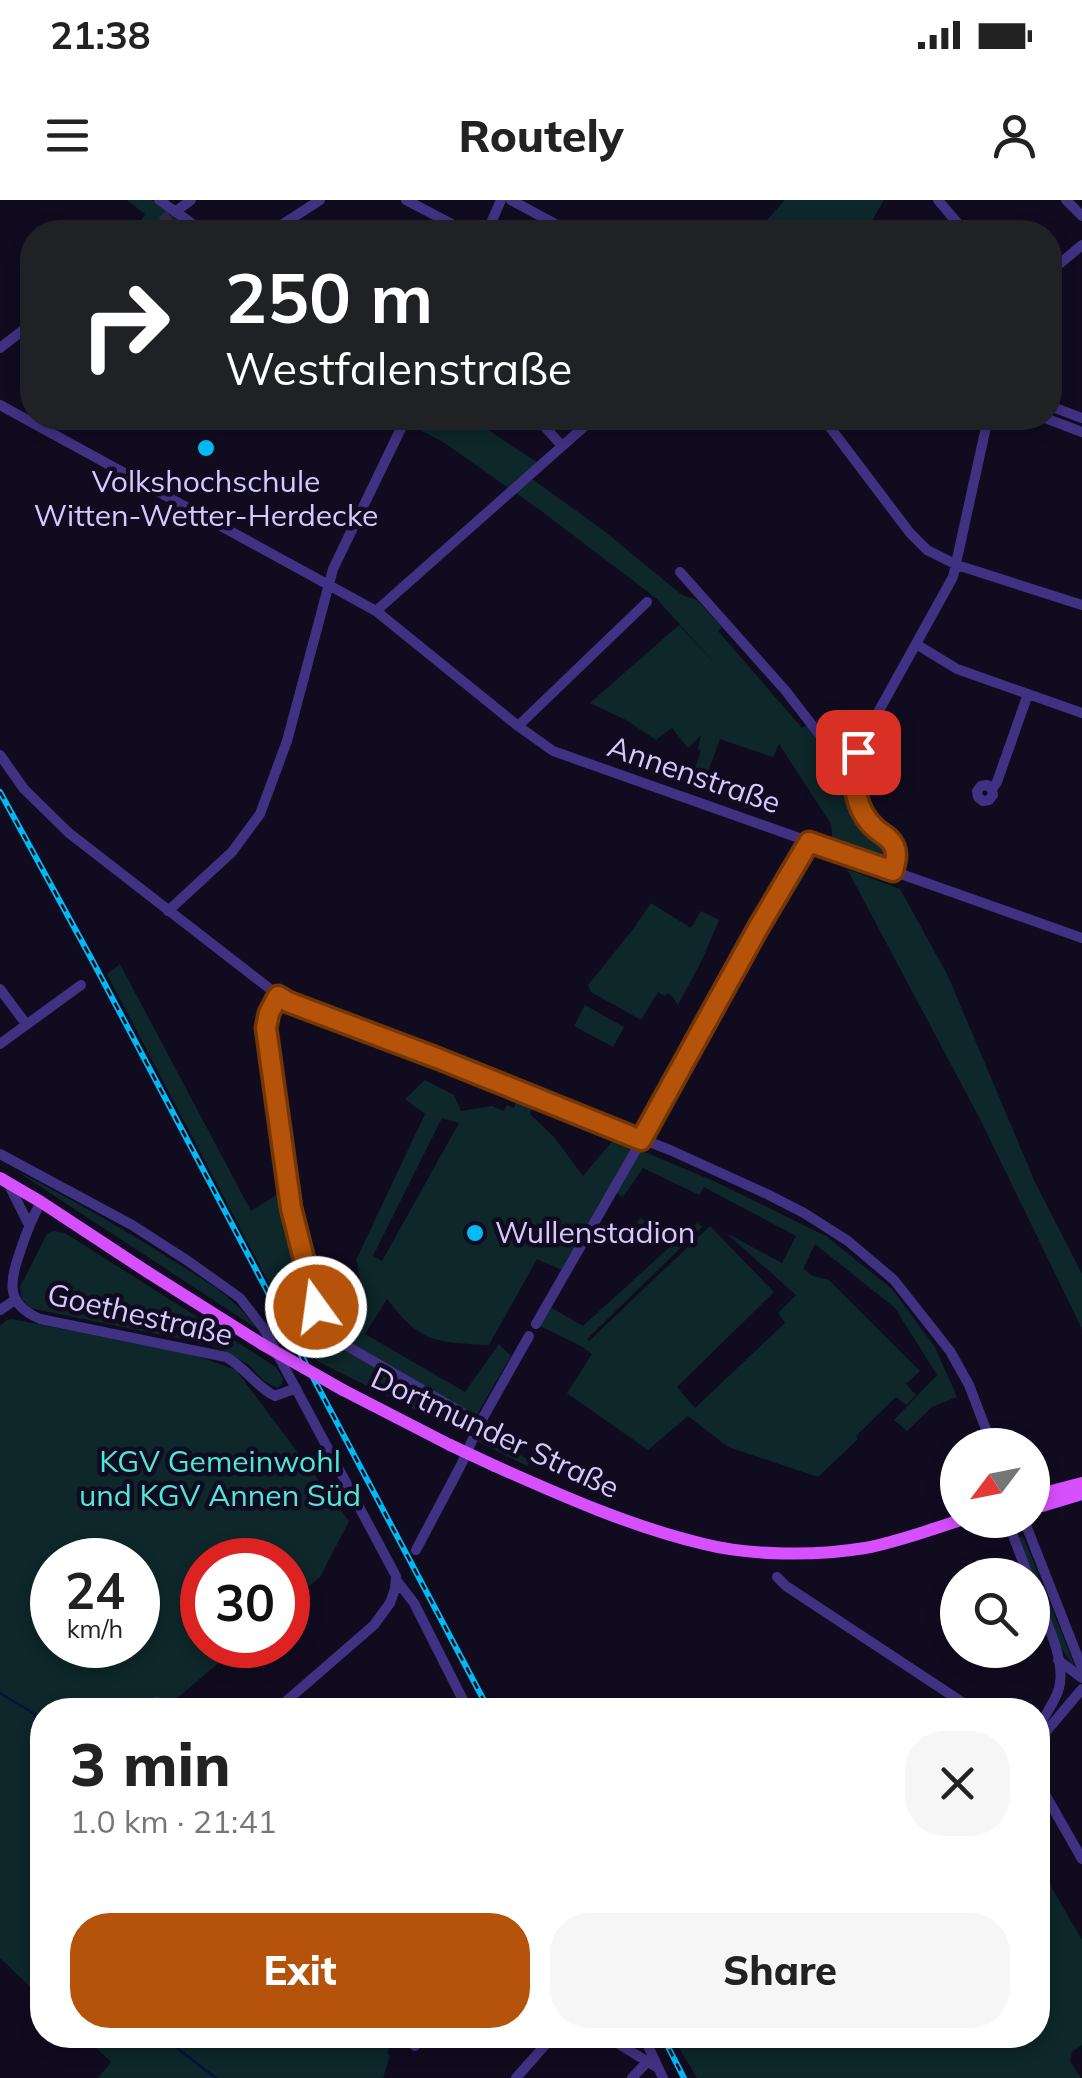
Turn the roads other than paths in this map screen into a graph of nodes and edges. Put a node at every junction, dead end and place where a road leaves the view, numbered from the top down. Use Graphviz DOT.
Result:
graph roads {
  1 [pos="159,200"];
  2 [pos="192,200"];
  3 [pos="320,200"];
  4 [pos="511,200"];
  5 [pos="1066,200"];
  6 [pos="410,201"];
  7 [pos="175,212"];
  8 [pos="1082,216"];
  9 [pos="187,220"];
  10 [pos="295,220"];
  11 [pos="433,220"];
  12 [pos="548,220"];
  13 [pos="1082,245"];
  14 [pos="1062,262"];
  15 [pos="20,332"];
  16 [pos="0,348"];
  17 [pos="57,430"];
  18 [pos="400,430"];
  19 [pos="547,430"];
  20 [pos="580,430"];
  21 [pos="832,430"];
  22 [pos="985,430"];
  23 [pos="562,446"];
  24 [pos="957,565"];
  25 [pos="680,572"];
  26 [pos="329,584"];
  27 [pos="647,602"];
  28 [pos="1082,605"];
  29 [pos="376,611"];
  30 [pos="916,644"];
  31 [pos="1028,694"];
  32 [pos="1082,713"];
  33 [pos="518,726"];
  34 [pos="0,755"];
  35 [pos="854,768"];
  36 [pos="992,789"];
  37 [pos="809,842"];
  38 [pos="893,871"];
  39 [pos="168,911"];
  40 [pos="1082,938"];
  41 [pos="80,985"];
  42 [pos="0,989"];
  43 [pos="278,996"];
  44 [pos="26,1024"];
  45 [pos="0,1044"];
  46 [pos="641,1140"];
  47 [pos="0,1154"];
  48 [pos="4,1180"];
  49 [pos="41,1202"];
  50 [pos="29,1225"];
  51 [pos="15,1300"];
  52 [pos="0,1310"];
  53 [pos="536,1324"];
  54 [pos="528,1336"];
  55 [pos="296,1388"];
  56 [pos="478,1427"];
  57 [pos="985,1428"];
  58 [pos="511,1442"];
  59 [pos="1082,1483"];
  60 [pos="1050,1491"];
  61 [pos="1082,1494"];
  62 [pos="1050,1504"];
  63 [pos="940,1527"];
  64 [pos="1031,1538"];
  65 [pos="416,1550"];
  66 [pos="777,1577"];
  67 [pos="396,1581"];
  68 [pos="1050,1631"];
  69 [pos="1058,1660"];
  70 [pos="1082,1668"];
  71 [pos="1082,1684"];
  72 [pos="1059,1690"];
  73 [pos="290,1698"];
  74 [pos="461,1698"];
  75 [pos="956,1698"];
  76 [pos="1050,1708"];
  77 [pos="1050,1725"];
  78 [pos="1050,1804"];
  79 [pos="1082,1859"];
  80 [pos="543,2048"];
  81 [pos="625,2048"];
  82 [pos="650,2048"];
  83 [pos="647,2062"];
  84 [pos="661,2073"];
  85 [pos="516,2078"];
  86 [pos="632,2078"];
  1 -- 7 [label="street"];
  2 -- 7 [label="street"];
  3 -- 10 [label="street"];
  4 -- 12 [label="street"];
  5 -- 8 [label="street"];
  6 -- 11 [label="street"];
  7 -- 9 [label="street"];
  13 -- 14 [label="street"];
  15 -- 16 [label="street"];
  17 -- 26 [label="street, Annenstraße"];
  18 -- 26 [label="street"];
  19 -- 23 [label="street"];
  20 -- 23 [label="street"];
  21 -- 24 [label="street"];
  22 -- 24 [label="street"];
  23 -- 29 [label="street"];
  24 -- 28 [label="street"];
  24 -- 30 [label="street"];
  25 -- 35 [label="street"];
  26 -- 29 [label="street, Annenstraße"];
  26 -- 39 [label="street"];
  27 -- 33 [label="street"];
  29 -- 33 [label="street, Annenstraße"];
  30 -- 31 [label="street"];
  30 -- 35 [label="street"];
  31 -- 32 [label="street"];
  31 -- 36 [label="street"];
  33 -- 37 [label="street, Annenstraße"];
  34 -- 39 [label="street"];
  35 -- 38 [label="street"];
  37 -- 38 [label="street, Annenstraße"];
  37 -- 46 [label="street"];
  38 -- 40 [label="street, Annenstraße"];
  39 -- 43 [label="street"];
  41 -- 44 [label="street"];
  42 -- 44 [label="street"];
  43 -- 46 [label="street"];
  43 -- 56 [label="street"];
  44 -- 45 [label="street"];
  46 -- 53 [label="street"];
  46 -- 57 [label="street"];
  47 -- 55 [label="street, Goethestraße"];
  48 -- 49 [label="main road, Dortmunder Straße"];
  48 -- 50 [label="street"];
  49 -- 50 [label="street, Goethestraße"];
  49 -- 63 [label="main road, Dortmunder Straße, bridge"];
  50 -- 51 [label="street, Goethestraße"];
  51 -- 52 [label="street"];
  51 -- 55 [label="street, Goethestraße"];
  54 -- 56 [label="street"];
  55 -- 67 [label="street"];
  56 -- 58 [label="street"];
  56 -- 65 [label="street"];
  59 -- 60 [label="main road"];
  61 -- 62 [label="main road"];
  64 -- 70 [label="street"];
  66 -- 75 [label="street"];
  67 -- 73 [label="street"];
  67 -- 74 [label="street"];
  68 -- 69 [label="street"];
  69 -- 71 [label="street"];
  69 -- 72 [label="street"];
  71 -- 72 [label="street"];
  71 -- 77 [label="street"];
  72 -- 76 [label="street"];
  78 -- 79 [label="street"];
  80 -- 85 [label="street"];
  81 -- 83 [label="street"];
  82 -- 84 [label="street"];
  83 -- 84 [label="street"];
  83 -- 86 [label="street"];
}
